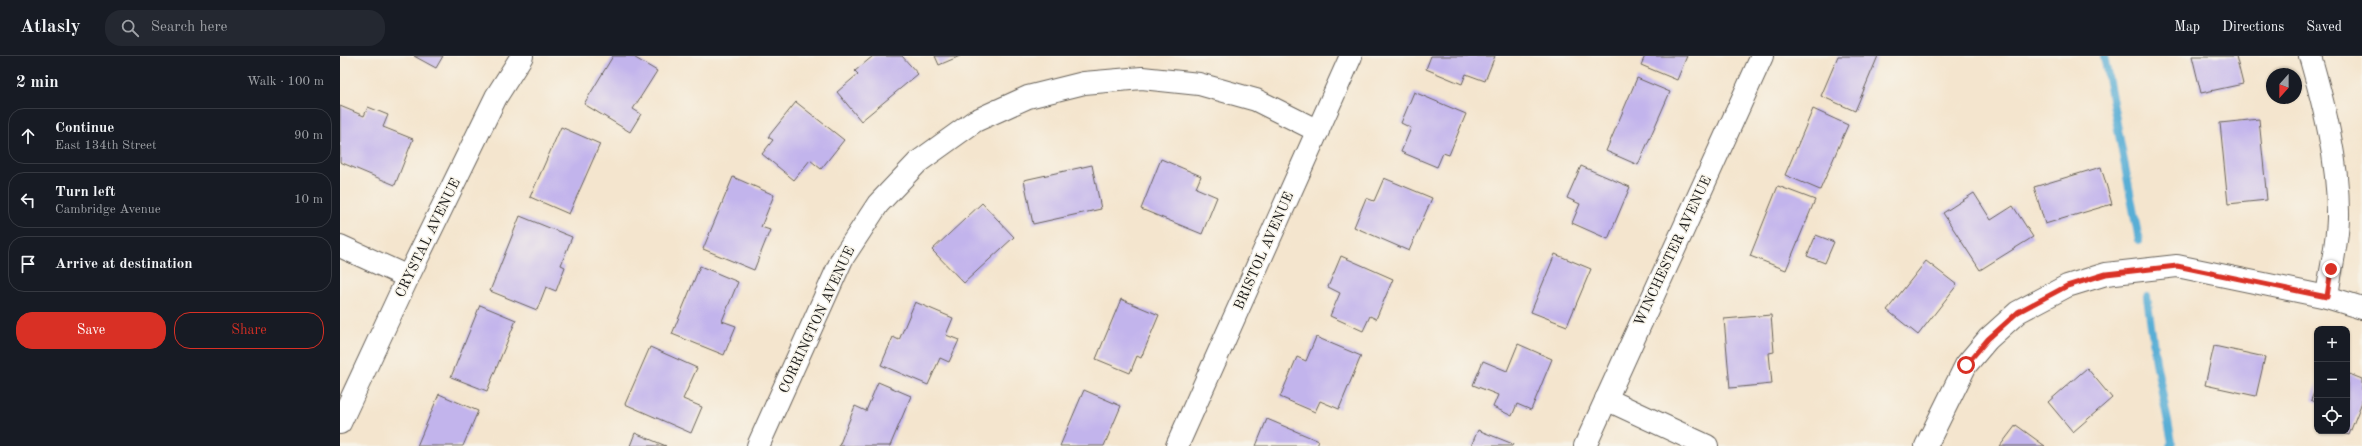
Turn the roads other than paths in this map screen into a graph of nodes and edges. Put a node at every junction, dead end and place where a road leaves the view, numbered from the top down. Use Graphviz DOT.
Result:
graph roads {
  1 [pos="522,56"];
  2 [pos="1351,56"];
  3 [pos="1762,56"];
  4 [pos="2310,56"];
  5 [pos="1318,131"];
  6 [pos="340,246"];
  7 [pos="408,278"];
  8 [pos="2327,297"];
  9 [pos="2362,308"];
  10 [pos="1606,399"];
  11 [pos="340,423"];
  12 [pos="758,446"];
  13 [pos="1177,446"];
  14 [pos="1584,446"];
  15 [pos="1707,446"];
  16 [pos="1926,446"];
  1 -- 7 [label="street, CRYSTAL AVENUE"];
  2 -- 5 [label="street, BRISTOL AVENUE"];
  3 -- 10 [label="street, WINCHESTER AVENUE"];
  4 -- 8 [label="street"];
  5 -- 12 [label="street, CORRINGTON AVENUE"];
  5 -- 13 [label="street, BRISTOL AVENUE"];
  6 -- 7 [label="street"];
  7 -- 11 [label="street, CRYSTAL AVENUE"];
  8 -- 9 [label="street"];
  8 -- 16 [label="street"];
  10 -- 14 [label="street, WINCHESTER AVENUE"];
  10 -- 15 [label="street"];
}
